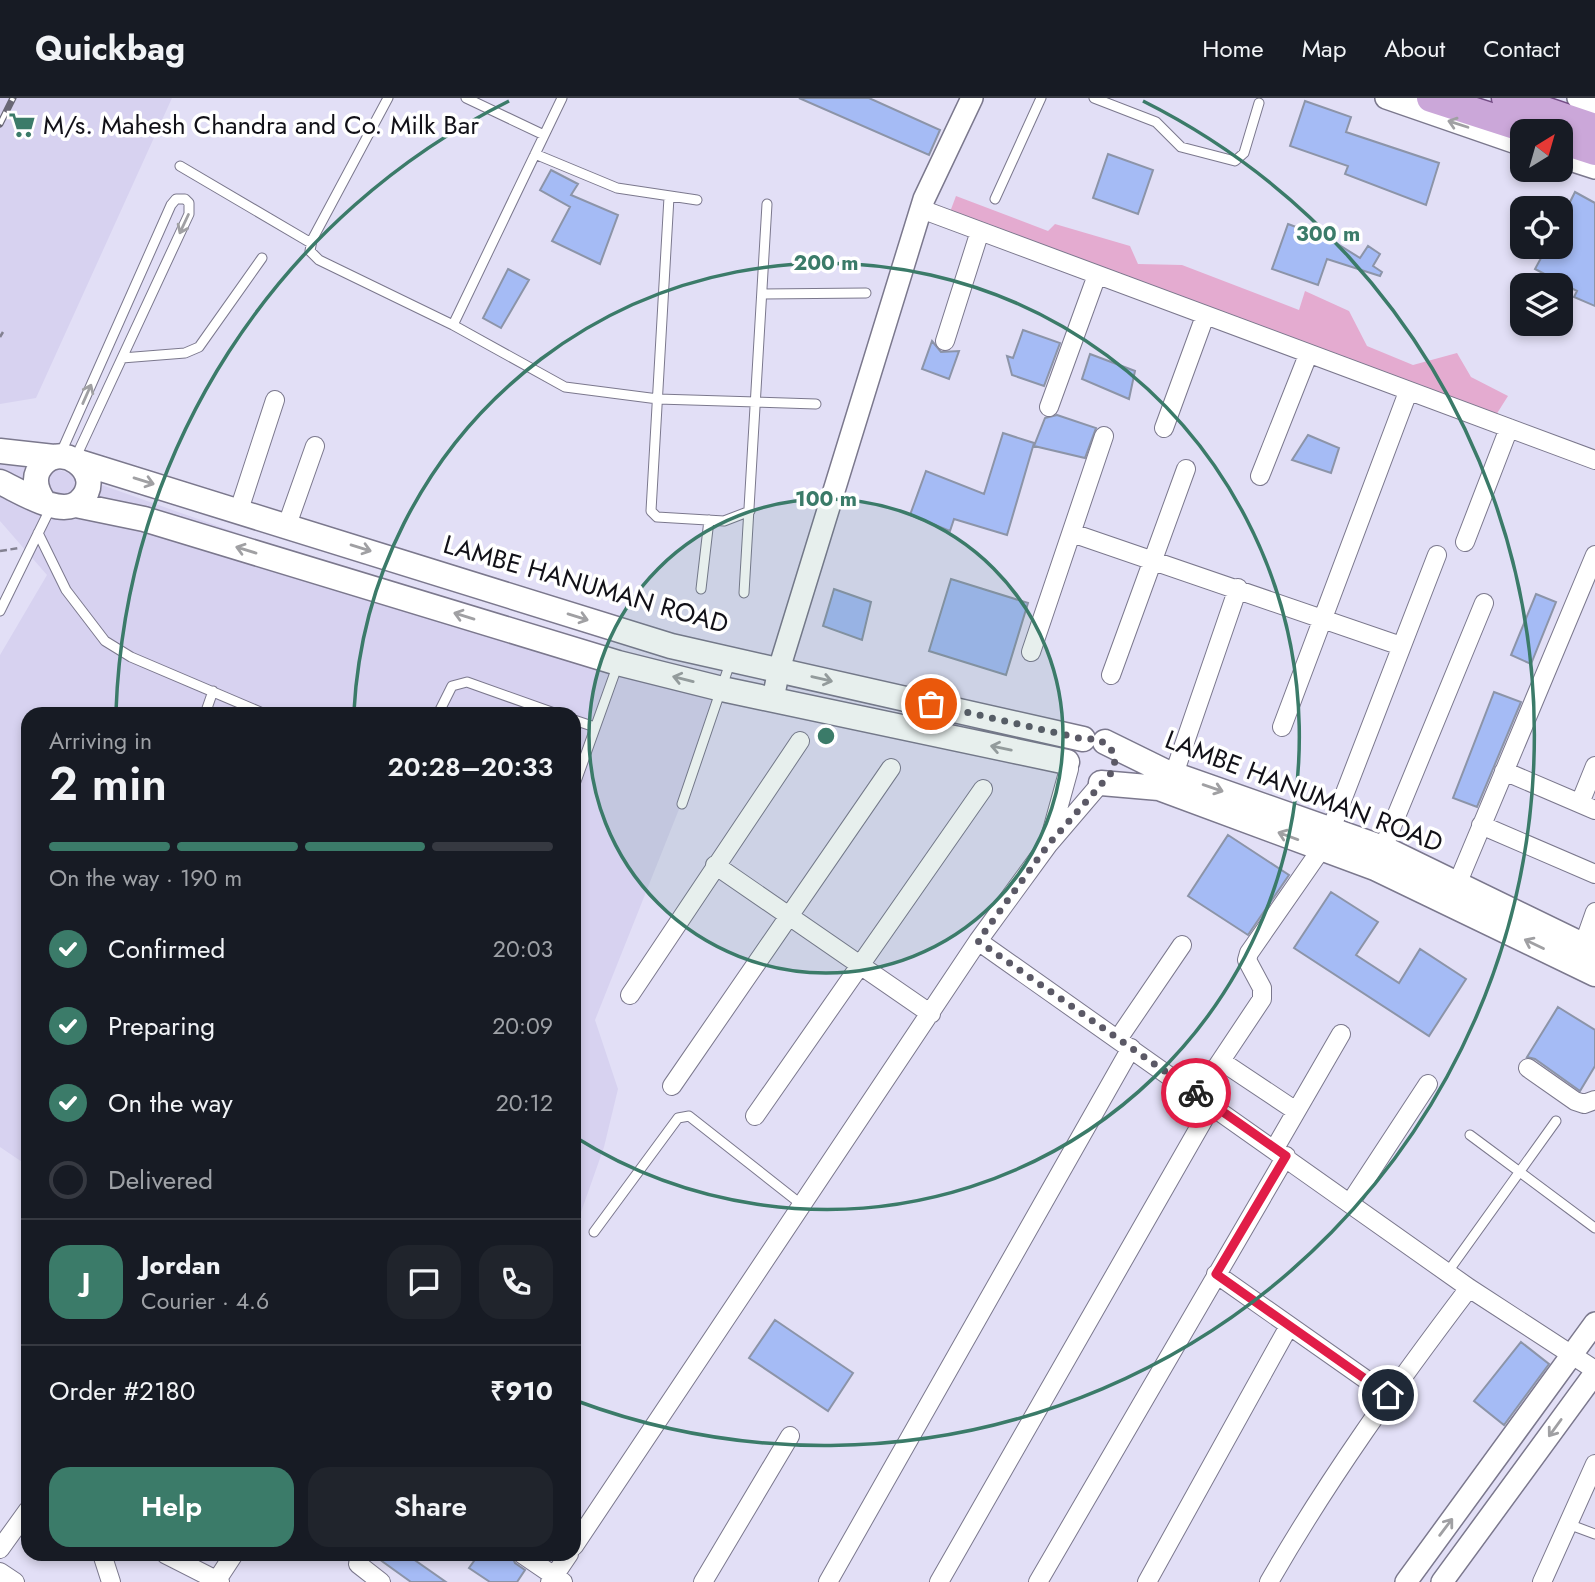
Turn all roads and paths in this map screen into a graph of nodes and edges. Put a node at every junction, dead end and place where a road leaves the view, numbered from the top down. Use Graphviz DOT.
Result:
graph roads {
  1 [pos="388,98"];
  2 [pos="466,98"];
  3 [pos="562,98"];
  4 [pos="972,98"];
  5 [pos="1041,98"];
  6 [pos="1094,98"];
  7 [pos="1386,98"];
  8 [pos="1431,98"];
  9 [pos="1506,98"];
  10 [pos="1578,98"];
  11 [pos="1259,103"];
  12 [pos="1595,104"];
  13 [pos="1510,123"];
  14 [pos="1595,128"];
  15 [pos="544,135"];
  16 [pos="1510,141"];
  17 [pos="1573,144"];
  18 [pos="1595,151"];
  19 [pos="535,154"];
  20 [pos="1573,161"];
  21 [pos="180,166"];
  22 [pos="1595,168"];
  23 [pos="669,197"];
  24 [pos="995,199"];
  25 [pos="697,200"];
  26 [pos="767,204"];
  27 [pos="921,209"];
  28 [pos="980,231"];
  29 [pos="311,243"];
  30 [pos="262,258"];
  31 [pos="1097,275"];
  32 [pos="866,293"];
  33 [pos="763,294"];
  34 [pos="1205,316"];
  35 [pos="453,325"];
  36 [pos="3,331"];
  37 [pos="0,337"];
  38 [pos="945,341"];
  39 [pos="1308,355"];
  40 [pos="122,358"];
  41 [pos="1408,392"];
  42 [pos="659,399"];
  43 [pos="275,400"];
  44 [pos="816,404"];
  45 [pos="757,405"];
  46 [pos="1049,407"];
  47 [pos="1164,428"];
  48 [pos="1509,428"];
  49 [pos="1104,436"];
  50 [pos="315,446"];
  51 [pos="0,452"];
  52 [pos="67,458"];
  53 [pos="1595,460"];
  54 [pos="1186,469"];
  55 [pos="1260,477"];
  56 [pos="0,482"];
  57 [pos="47,504"];
  58 [pos="76,505"];
  59 [pos="239,510"];
  60 [pos="750,511"];
  61 [pos="709,520"];
  62 [pos="287,525"];
  63 [pos="38,533"];
  64 [pos="1072,533"];
  65 [pos="1465,542"];
  66 [pos="1437,555"];
  67 [pos="1595,555"];
  68 [pos="1153,559"];
  69 [pos="701,589"];
  70 [pos="1238,589"];
  71 [pos="744,593"];
  72 [pos="1484,603"];
  73 [pos="0,611"];
  74 [pos="1323,618"];
  75 [pos="1401,646"];
  76 [pos="1031,652"];
  77 [pos="732,658"];
  78 [pos="618,663"];
  79 [pos="779,669"];
  80 [pos="1111,675"];
  81 [pos="722,689"];
  82 [pos="213,691"];
  83 [pos="773,699"];
  84 [pos="207,707"];
  85 [pos="249,707"];
  86 [pos="442,707"];
  87 [pos="537,707"];
  88 [pos="581,722"];
  89 [pos="595,727"];
  90 [pos="1282,727"];
  91 [pos="800,741"];
  92 [pos="1094,741"];
  93 [pos="1068,766"];
  94 [pos="1595,766"];
  95 [pos="581,767"];
  96 [pos="891,768"];
  97 [pos="1504,771"];
  98 [pos="1174,774"];
  99 [pos="1101,783"];
  100 [pos="983,789"];
  101 [pos="682,804"];
  102 [pos="1587,806"];
  103 [pos="1481,825"];
  104 [pos="1327,839"];
  105 [pos="1048,845"];
  106 [pos="1379,858"];
  107 [pos="715,865"];
  108 [pos="1595,874"];
  109 [pos="1454,893"];
  110 [pos="1595,912"];
  111 [pos="789,916"];
  112 [pos="978,941"];
  113 [pos="1182,945"];
  114 [pos="1589,949"];
  115 [pos="862,966"];
  116 [pos="1595,974"];
  117 [pos="630,995"];
  118 [pos="931,1014"];
  119 [pos="1341,1034"];
  120 [pos="1124,1043"];
  121 [pos="1221,1061"];
  122 [pos="1528,1068"];
  123 [pos="1428,1084"];
  124 [pos="672,1086"];
  125 [pos="1205,1100"];
  126 [pos="1595,1100"];
  127 [pos="1296,1111"];
  128 [pos="755,1116"];
  129 [pos="1556,1121"];
  130 [pos="1470,1136"];
  131 [pos="1280,1152"];
  132 [pos="1520,1172"];
  133 [pos="1350,1203"];
  134 [pos="804,1206"];
  135 [pos="1595,1227"];
  136 [pos="594,1232"];
  137 [pos="1447,1273"];
  138 [pos="1216,1274"];
  139 [pos="1469,1288"];
  140 [pos="1595,1323"];
  141 [pos="1289,1326"];
  142 [pos="1573,1356"];
  143 [pos="1595,1371"];
  144 [pos="1388,1395"];
  145 [pos="790,1436"];
  146 [pos="1595,1464"];
  147 [pos="21,1520"];
  148 [pos="1568,1524"];
  149 [pos="1595,1534"];
  150 [pos="581,1536"];
  151 [pos="0,1549"];
  152 [pos="104,1561"];
  153 [pos="179,1561"];
  154 [pos="230,1561"];
  155 [pos="531,1561"];
  156 [pos="565,1561"];
  157 [pos="358,1564"];
  158 [pos="0,1572"];
  159 [pos="555,1580"];
  160 [pos="219,1581"];
  161 [pos="15,1582"];
  162 [pos="111,1582"];
  163 [pos="382,1582"];
  164 [pos="703,1582"];
  165 [pos="828,1582"];
  166 [pos="939,1582"];
  167 [pos="1038,1582"];
  168 [pos="1147,1582"];
  169 [pos="1269,1582"];
  170 [pos="1406,1582"];
  171 [pos="1442,1582"];
  172 [pos="1542,1582"];
  1 -- 29 [label="lane"];
  2 -- 15 [label="lane"];
  3 -- 15 [label="lane"];
  4 -- 27 [label="street"];
  5 -- 24 [label="lane"];
  6 -- 11 [label="lane"];
  16 -- 7 [label="street, one-way"];
  8 -- 13 [label="main road"];
  9 -- 14 [label="main road"];
  10 -- 12 [label="street"];
  15 -- 19 [label="lane"];
  17 -- 18 [label="main road"];
  19 -- 23 [label="lane"];
  19 -- 35 [label="lane"];
  20 -- 22 [label="street"];
  21 -- 29 [label="lane"];
  23 -- 25 [label="lane"];
  23 -- 42 [label="lane"];
  26 -- 33 [label="lane"];
  27 -- 28 [label="street"];
  27 -- 79 [label="street"];
  28 -- 31 [label="street"];
  28 -- 38 [label="street"];
  29 -- 35 [label="lane"];
  30 -- 40 [label="lane"];
  31 -- 34 [label="street"];
  31 -- 46 [label="street"];
  32 -- 33 [label="lane"];
  33 -- 45 [label="lane"];
  34 -- 39 [label="street"];
  34 -- 47 [label="street"];
  35 -- 42 [label="lane"];
  36 -- 37 [label="path"];
  39 -- 41 [label="street"];
  39 -- 55 [label="street"];
  40 -- 52 [label="lane"];
  52 -- 40 [label="lane, one-way"];
  41 -- 48 [label="street"];
  41 -- 74 [label="street"];
  42 -- 45 [label="lane"];
  42 -- 61 [label="lane"];
  43 -- 59 [label="street"];
  44 -- 45 [label="lane"];
  45 -- 60 [label="lane"];
  48 -- 53 [label="street"];
  48 -- 65 [label="street"];
  49 -- 64 [label="street"];
  50 -- 62 [label="street"];
  51 -- 52 [label="main road, LAMBE HANUMAN ROAD"];
  52 -- 57 [label="main road"];
  52 -- 58 [label="main road"];
  52 -- 59 [label="main road, LAMBE HANUMAN ROAD, one-way"];
  54 -- 68 [label="street"];
  56 -- 57 [label="main road"];
  57 -- 58 [label="main road"];
  57 -- 63 [label="lane"];
  78 -- 58 [label="main road, one-way"];
  59 -- 62 [label="main road, LAMBE HANUMAN ROAD"];
  60 -- 61 [label="lane"];
  60 -- 71 [label="lane"];
  61 -- 69 [label="lane"];
  62 -- 77 [label="main road, LAMBE HANUMAN ROAD, one-way"];
  63 -- 73 [label="lane"];
  63 -- 82 [label="lane"];
  64 -- 68 [label="street"];
  64 -- 76 [label="street"];
  66 -- 75 [label="street"];
  67 -- 97 [label="street"];
  68 -- 70 [label="street"];
  68 -- 80 [label="street"];
  70 -- 74 [label="street"];
  70 -- 98 [label="street"];
  72 -- 106 [label="street"];
  74 -- 75 [label="street"];
  74 -- 90 [label="street"];
  75 -- 104 [label="street"];
  77 -- 79 [label="main road, LAMBE HANUMAN ROAD"];
  77 -- 81 [label="lane"];
  81 -- 78 [label="main road, one-way"];
  78 -- 89 [label="lane"];
  79 -- 83 [label="street"];
  79 -- 92 [label="main road, LAMBE HANUMAN ROAD, one-way"];
  81 -- 83 [label="main road"];
  81 -- 101 [label="lane"];
  82 -- 84 [label="lane"];
  82 -- 85 [label="lane"];
  93 -- 83 [label="main road, one-way"];
  86 -- 87 [label="lane"];
  88 -- 89 [label="lane"];
  89 -- 95 [label="lane"];
  91 -- 107 [label="street"];
  92 -- 93 [label="main road"];
  92 -- 98 [label="main road, LAMBE HANUMAN ROAD"];
  92 -- 99 [label="main road"];
  93 -- 99 [label="main road"];
  93 -- 105 [label="street"];
  94 -- 102 [label="street"];
  96 -- 111 [label="street"];
  97 -- 102 [label="street"];
  97 -- 103 [label="street"];
  98 -- 104 [label="main road, LAMBE HANUMAN ROAD, one-way"];
  104 -- 99 [label="main road, one-way"];
  99 -- 105 [label="street"];
  100 -- 115 [label="street"];
  103 -- 108 [label="street"];
  103 -- 109 [label="street"];
  104 -- 106 [label="main road, LAMBE HANUMAN ROAD"];
  104 -- 121 [label="street"];
  105 -- 112 [label="street"];
  106 -- 109 [label="main road, LAMBE HANUMAN ROAD"];
  107 -- 111 [label="street"];
  107 -- 117 [label="street"];
  109 -- 114 [label="main road, LAMBE HANUMAN ROAD"];
  116 -- 109 [label="main road, one-way"];
  110 -- 114 [label="street"];
  111 -- 115 [label="street"];
  111 -- 124 [label="street"];
  112 -- 118 [label="street"];
  112 -- 120 [label="street"];
  113 -- 120 [label="street"];
  115 -- 118 [label="street"];
  115 -- 128 [label="street"];
  118 -- 134 [label="street"];
  119 -- 127 [label="street"];
  120 -- 125 [label="street"];
  120 -- 165 [label="street"];
  121 -- 125 [label="street"];
  121 -- 127 [label="street"];
  122 -- 126 [label="street"];
  123 -- 133 [label="street"];
  125 -- 131 [label="street"];
  125 -- 166 [label="street"];
  127 -- 131 [label="street"];
  129 -- 132 [label="lane"];
  130 -- 132 [label="lane"];
  131 -- 133 [label="street"];
  131 -- 138 [label="street"];
  132 -- 135 [label="lane"];
  132 -- 137 [label="lane"];
  133 -- 137 [label="street"];
  134 -- 136 [label="lane"];
  134 -- 150 [label="street"];
  137 -- 139 [label="street"];
  138 -- 141 [label="street"];
  138 -- 167 [label="street"];
  139 -- 142 [label="street"];
  139 -- 144 [label="street"];
  140 -- 142 [label="street"];
  141 -- 144 [label="street"];
  141 -- 168 [label="street"];
  142 -- 143 [label="street"];
  170 -- 142 [label="street, one-way"];
  143 -- 171 [label="street, one-way"];
  144 -- 169 [label="street"];
  145 -- 164 [label="street"];
  146 -- 148 [label="street"];
  147 -- 151 [label="street"];
  148 -- 149 [label="lane"];
  148 -- 172 [label="street"];
  152 -- 162 [label="street"];
  153 -- 160 [label="street"];
  154 -- 160 [label="street"];
  155 -- 159 [label="street"];
  156 -- 159 [label="street"];
  157 -- 163 [label="street"];
  158 -- 161 [label="street"];
}
